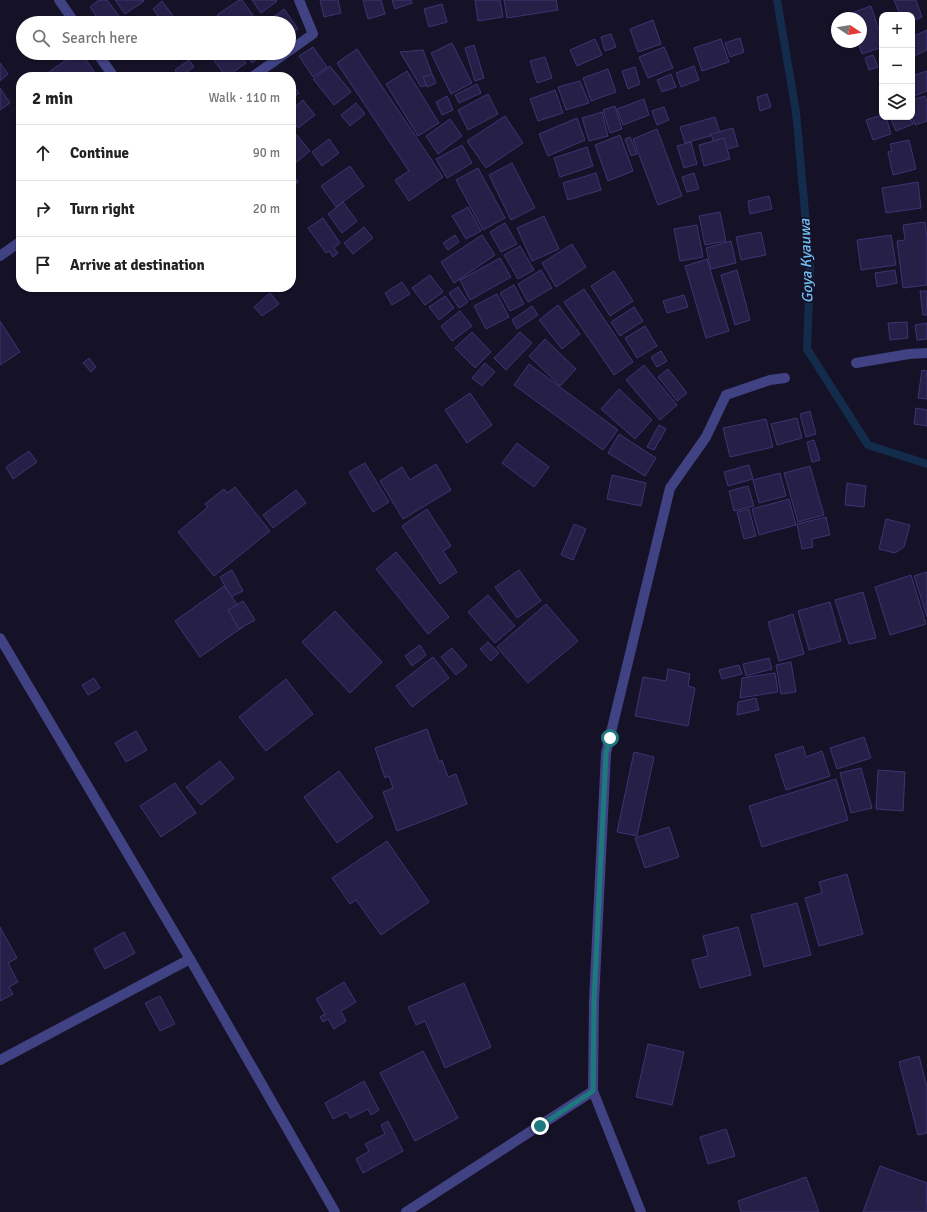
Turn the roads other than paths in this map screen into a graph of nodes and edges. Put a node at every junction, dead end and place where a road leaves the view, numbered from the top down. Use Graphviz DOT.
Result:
graph roads {
  1 [pos="59,0"];
  2 [pos="299,0"];
  3 [pos="70,16"];
  4 [pos="296,46"];
  5 [pos="102,60"];
  6 [pos="276,60"];
  7 [pos="110,72"];
  8 [pos="259,72"];
  9 [pos="16,245"];
  10 [pos="0,256"];
  11 [pos="927,353"];
  12 [pos="856,362"];
  13 [pos="785,378"];
  14 [pos="0,638"];
  15 [pos="190,960"];
  16 [pos="0,1060"];
  17 [pos="593,1091"];
  18 [pos="335,1212"];
  19 [pos="406,1212"];
  20 [pos="641,1212"];
  1 -- 3 [label="street"];
  2 -- 4 [label="street"];
  5 -- 7 [label="street"];
  6 -- 8 [label="street"];
  9 -- 10 [label="street"];
  11 -- 12 [label="street"];
  13 -- 17 [label="street"];
  14 -- 15 [label="street"];
  15 -- 16 [label="street"];
  15 -- 18 [label="street"];
  17 -- 19 [label="street"];
  17 -- 20 [label="street"];
}
